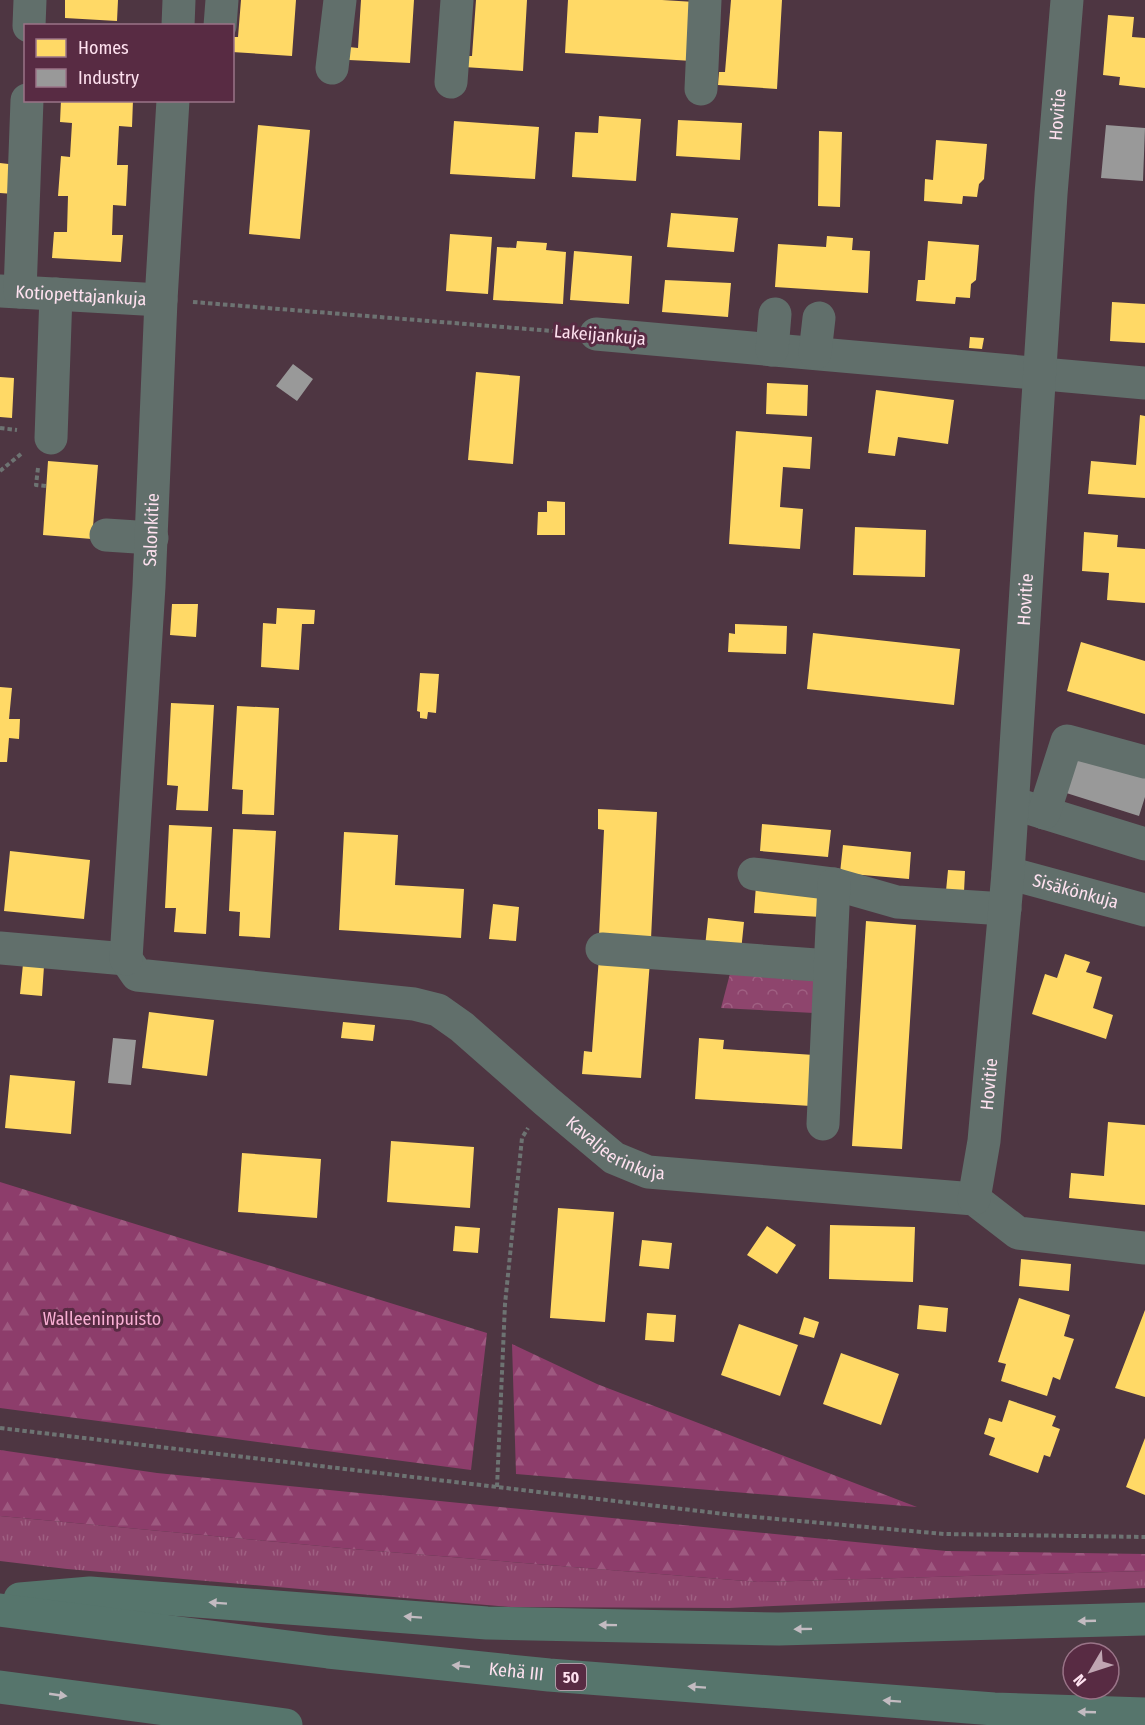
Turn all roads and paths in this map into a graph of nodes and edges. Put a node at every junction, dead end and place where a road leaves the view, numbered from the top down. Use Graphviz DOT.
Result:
graph roads {
  1 [pos="30,0"];
  2 [pos="179,0"];
  3 [pos="222,0"];
  4 [pos="340,0"];
  5 [pos="457,0"];
  6 [pos="705,0"];
  7 [pos="1067,0"];
  8 [pos="29,24"];
  9 [pos="178,24"];
  10 [pos="220,24"];
  11 [pos="332,68"];
  12 [pos="451,82"];
  13 [pos="701,89"];
  14 [pos="27,102"];
  15 [pos="173,102"];
  16 [pos="10,292"];
  17 [pos="57,294"];
  18 [pos="161,300"];
  19 [pos="775,314"];
  20 [pos="819,318"];
  21 [pos="596,334"];
  22 [pos="772,350"];
  23 [pos="815,353"];
  24 [pos="1039,373"];
  25 [pos="1145,383"];
  26 [pos="51,438"];
  27 [pos="106,535"];
  28 [pos="152,538"];
  29 [pos="1145,762"];
  30 [pos="1012,803"];
  31 [pos="1044,813"];
  32 [pos="1145,844"];
  33 [pos="1008,873"];
  34 [pos="754,874"];
  35 [pos="834,884"];
  36 [pos="1005,909"];
  37 [pos="1145,910"];
  38 [pos="0,948"];
  39 [pos="602,949"];
  40 [pos="126,959"];
  41 [pos="830,966"];
  42 [pos="546,1101"];
  43 [pos="824,1124"];
  44 [pos="974,1199"];
  45 [pos="1145,1248"];
  46 [pos="0,1428"];
  47 [pos="497,1487"];
  48 [pos="1145,1537"];
  49 [pos="0,1600"];
  50 [pos="0,1610"];
  51 [pos="1145,1619"];
  52 [pos="0,1687"];
  53 [pos="1145,1714"];
  54 [pos="286,1725"];
  1 -- 8 [label="street"];
  2 -- 9 [label="street"];
  3 -- 10 [label="street"];
  4 -- 11 [label="street"];
  5 -- 12 [label="street"];
  6 -- 13 [label="street"];
  7 -- 24 [label="street, Hovitie"];
  14 -- 16 [label="street"];
  15 -- 18 [label="street, Salonkitie"];
  16 -- 17 [label="street, Kotiopettajankuja"];
  17 -- 18 [label="street, Kotiopettajankuja"];
  17 -- 26 [label="street"];
  18 -- 21 [label="path, Lakeijankuja"];
  18 -- 28 [label="street, Salonkitie"];
  19 -- 22 [label="street"];
  20 -- 23 [label="street"];
  21 -- 22 [label="street, Lakeijankuja"];
  22 -- 23 [label="street, Lakeijankuja"];
  23 -- 24 [label="street, Lakeijankuja"];
  24 -- 25 [label="street, Lakeijankuja"];
  24 -- 30 [label="street, Hovitie"];
  27 -- 28 [label="street"];
  28 -- 40 [label="street, Salonkitie"];
  29 -- 31 [label="street"];
  30 -- 31 [label="street"];
  30 -- 33 [label="street, Hovitie"];
  31 -- 32 [label="street"];
  33 -- 36 [label="street, Hovitie"];
  33 -- 37 [label="street, Sisäkönkuja"];
  34 -- 35 [label="street"];
  35 -- 36 [label="street"];
  35 -- 41 [label="street"];
  36 -- 44 [label="street, Hovitie"];
  38 -- 40 [label="street"];
  39 -- 41 [label="street"];
  40 -- 42 [label="street, Kavaljeerinkuja"];
  41 -- 43 [label="street"];
  42 -- 44 [label="street, Kavaljeerinkuja"];
  42 -- 47 [label="path"];
  44 -- 45 [label="street"];
  46 -- 47 [label="path"];
  47 -- 48 [label="path"];
  51 -- 49 [label="highway, one-way"];
  53 -- 50 [label="highway, Kehä III / 50, one-way"];
  52 -- 54 [label="highway, one-way"];
}
